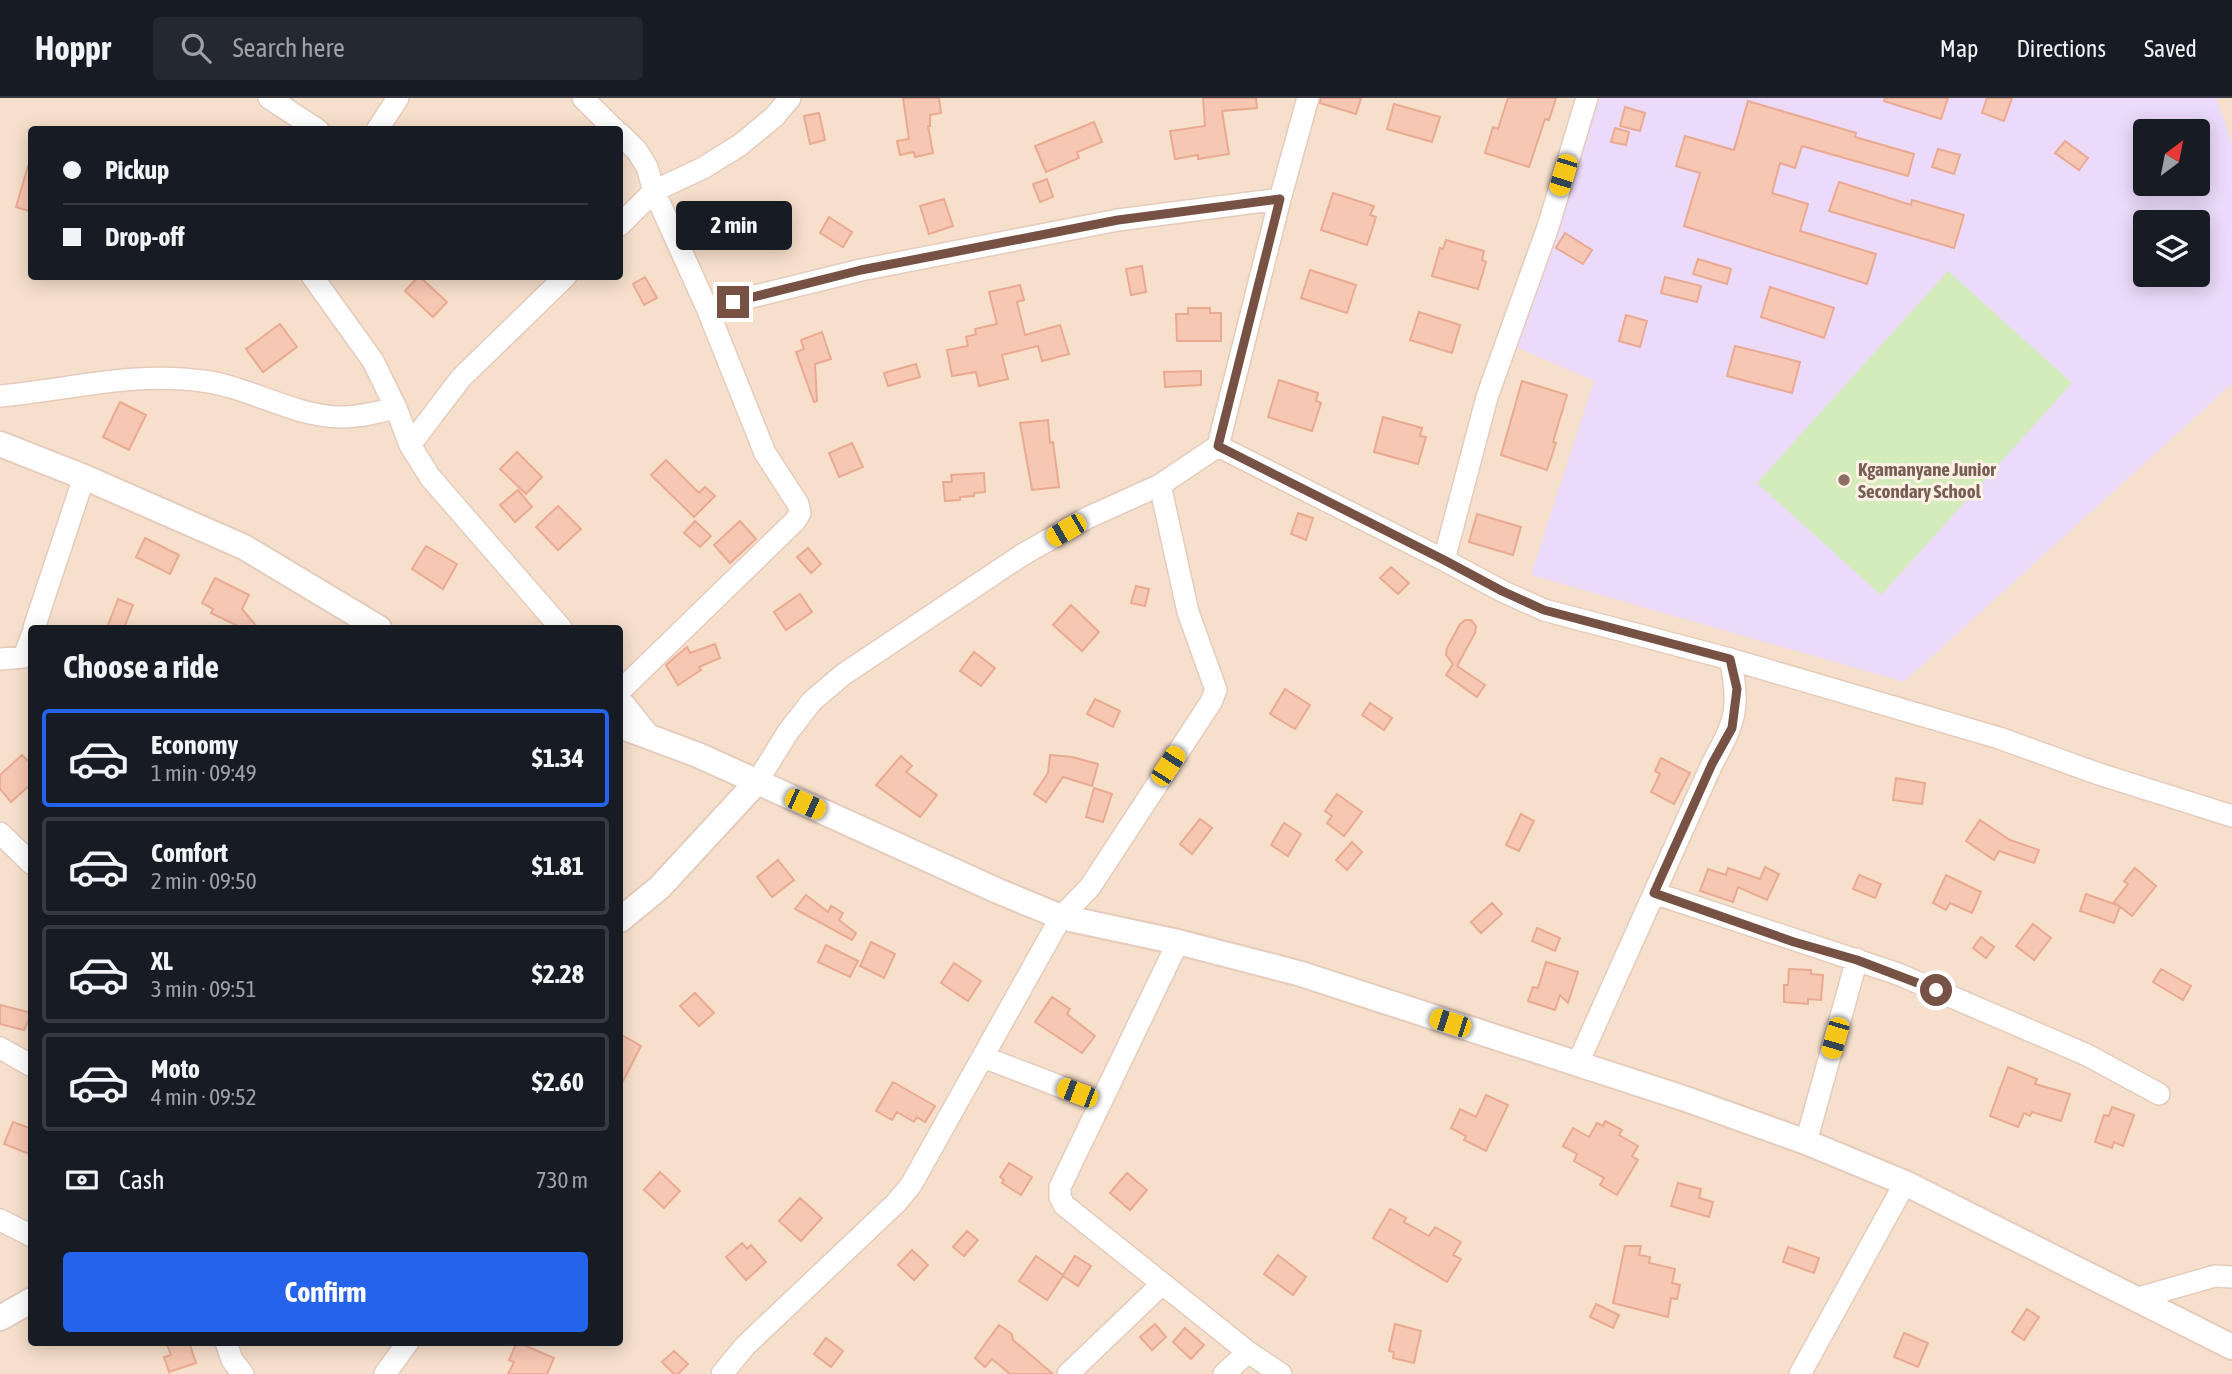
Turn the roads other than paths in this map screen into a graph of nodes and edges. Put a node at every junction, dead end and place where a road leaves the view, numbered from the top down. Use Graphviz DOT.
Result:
graph roads {
  1 [pos="269,98"];
  2 [pos="398,98"];
  3 [pos="583,98"];
  4 [pos="790,98"];
  5 [pos="1308,98"];
  6 [pos="1587,98"];
  7 [pos="312,126"];
  8 [pos="380,126"];
  9 [pos="611,126"];
  10 [pos="623,137"];
  11 [pos="654,191"];
  12 [pos="1280,199"];
  13 [pos="623,222"];
  14 [pos="315,280"];
  15 [pos="562,280"];
  16 [pos="708,308"];
  17 [pos="0,396"];
  18 [pos="396,408"];
  19 [pos="0,436"];
  20 [pos="0,444"];
  21 [pos="410,445"];
  22 [pos="1218,446"];
  23 [pos="33,458"];
  24 [pos="84,477"];
  25 [pos="1160,485"];
  26 [pos="1444,560"];
  27 [pos="35,625"];
  28 [pos="374,625"];
  29 [pos="558,625"];
  30 [pos="28,657"];
  31 [pos="0,659"];
  32 [pos="1730,659"];
  33 [pos="623,688"];
  34 [pos="623,703"];
  35 [pos="623,727"];
  36 [pos="652,738"];
  37 [pos="757,782"];
  38 [pos="2232,816"];
  39 [pos="0,833"];
  40 [pos="28,860"];
  41 [pos="1654,893"];
  42 [pos="1061,917"];
  43 [pos="623,918"];
  44 [pos="1178,942"];
  45 [pos="1857,960"];
  46 [pos="0,1048"];
  47 [pos="983,1057"];
  48 [pos="28,1064"];
  49 [pos="1577,1065"];
  50 [pos="2159,1094"];
  51 [pos="1101,1102"];
  52 [pos="1806,1142"];
  53 [pos="1905,1184"];
  54 [pos="0,1220"];
  55 [pos="28,1234"];
  56 [pos="2232,1277"];
  57 [pos="1161,1285"];
  58 [pos="2135,1298"];
  59 [pos="28,1302"];
  60 [pos="0,1318"];
  61 [pos="227,1346"];
  62 [pos="405,1346"];
  63 [pos="2232,1346"];
  64 [pos="1248,1352"];
  65 [pos="243,1374"];
  66 [pos="385,1374"];
  67 [pos="722,1374"];
  68 [pos="1068,1374"];
  69 [pos="1224,1374"];
  70 [pos="1281,1374"];
  71 [pos="1800,1374"];
  1 -- 7 [label="street"];
  2 -- 8 [label="street"];
  3 -- 9 [label="street"];
  4 -- 11 [label="street"];
  5 -- 12 [label="street"];
  6 -- 26 [label="street"];
  10 -- 11 [label="street"];
  11 -- 13 [label="street"];
  11 -- 16 [label="street"];
  12 -- 16 [label="street"];
  12 -- 22 [label="street"];
  14 -- 18 [label="street"];
  15 -- 21 [label="street"];
  16 -- 33 [label="street"];
  17 -- 18 [label="street"];
  18 -- 21 [label="street"];
  19 -- 23 [label="street"];
  20 -- 23 [label="street"];
  21 -- 29 [label="street"];
  22 -- 25 [label="street"];
  22 -- 26 [label="street"];
  23 -- 24 [label="street"];
  24 -- 27 [label="street"];
  24 -- 28 [label="street"];
  25 -- 37 [label="street"];
  25 -- 42 [label="street"];
  26 -- 32 [label="street"];
  30 -- 31 [label="street"];
  32 -- 38 [label="street"];
  32 -- 41 [label="street"];
  34 -- 36 [label="street"];
  35 -- 36 [label="street"];
  36 -- 37 [label="street"];
  37 -- 42 [label="street"];
  37 -- 43 [label="street"];
  39 -- 40 [label="street"];
  41 -- 45 [label="street"];
  41 -- 49 [label="street"];
  42 -- 44 [label="street"];
  42 -- 47 [label="street"];
  44 -- 49 [label="street"];
  44 -- 51 [label="street"];
  45 -- 50 [label="street"];
  45 -- 52 [label="street"];
  46 -- 48 [label="street"];
  47 -- 51 [label="street"];
  47 -- 67 [label="street"];
  49 -- 52 [label="street"];
  51 -- 57 [label="street"];
  52 -- 53 [label="street"];
  53 -- 58 [label="street"];
  53 -- 71 [label="street"];
  54 -- 55 [label="street"];
  56 -- 58 [label="street"];
  57 -- 64 [label="street"];
  57 -- 68 [label="street"];
  58 -- 63 [label="street"];
  59 -- 60 [label="street"];
  61 -- 65 [label="street"];
  62 -- 66 [label="street"];
  64 -- 69 [label="street"];
  64 -- 70 [label="street"];
}
